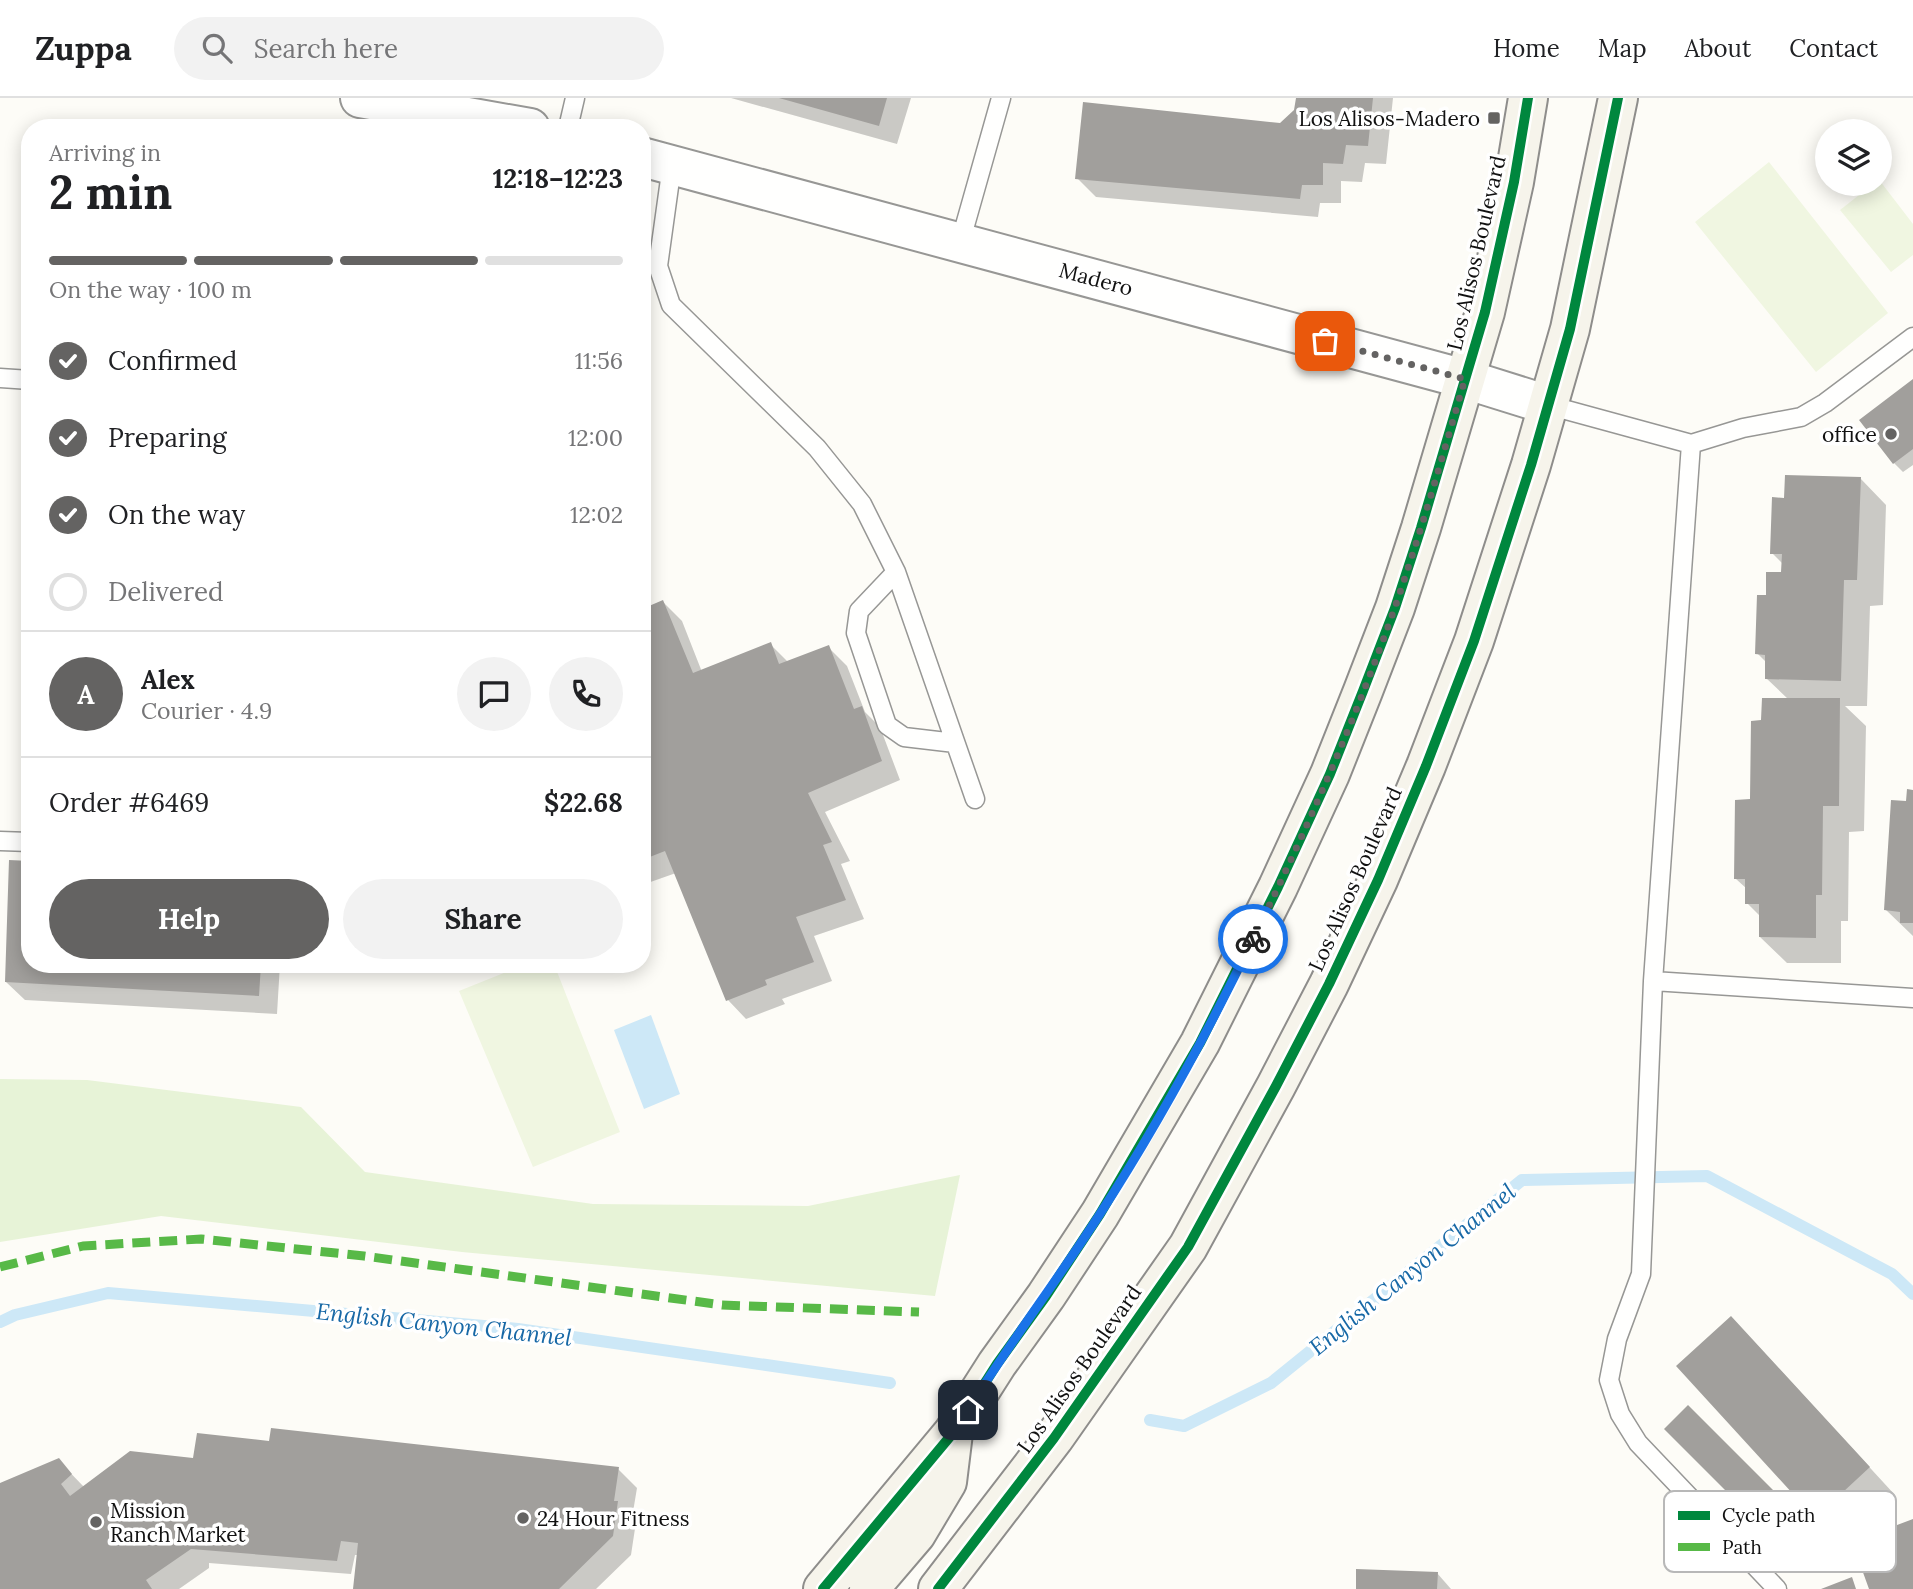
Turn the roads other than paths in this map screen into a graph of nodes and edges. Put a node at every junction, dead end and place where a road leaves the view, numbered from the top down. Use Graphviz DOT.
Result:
graph roads {
  1 [pos="360,98"];
  2 [pos="575,98"];
  3 [pos="1001,98"];
  4 [pos="1528,98"];
  5 [pos="1618,98"];
  6 [pos="479,119"];
  7 [pos="570,119"];
  8 [pos="657,161"];
  9 [pos="960,243"];
  10 [pos="1913,337"];
  11 [pos="0,378"];
  12 [pos="21,379"];
  13 [pos="1465,379"];
  14 [pos="1548,404"];
  15 [pos="1691,444"];
  16 [pos="896,572"];
  17 [pos="955,743"];
  18 [pos="975,799"];
  19 [pos="0,841"];
  20 [pos="21,842"];
  21 [pos="1653,981"];
  22 [pos="1913,998"];
  23 [pos="953,1433"];
  24 [pos="1684,1491"];
  25 [pos="1761,1572"];
  26 [pos="823,1589"];
  27 [pos="869,1589"];
  28 [pos="938,1589"];
  29 [pos="1777,1589"];
  1 -- 6 [label="street"];
  2 -- 7 [label="lane"];
  3 -- 9 [label="lane"];
  4 -- 13 [label="main road, Los Alisos Boulevard"];
  5 -- 14 [label="main road, Los Alisos Boulevard"];
  8 -- 9 [label="street, Madero"];
  8 -- 16 [label="lane"];
  9 -- 13 [label="street, Madero"];
  10 -- 15 [label="lane"];
  11 -- 12 [label="lane"];
  13 -- 14 [label="street, Madero"];
  13 -- 23 [label="main road, Los Alisos Boulevard"];
  14 -- 15 [label="lane"];
  14 -- 28 [label="main road, Los Alisos Boulevard"];
  15 -- 21 [label="lane"];
  16 -- 17 [label="lane"];
  16 -- 17 [label="lane"];
  17 -- 18 [label="lane"];
  19 -- 20 [label="lane"];
  21 -- 22 [label="lane"];
  21 -- 24 [label="lane"];
  23 -- 26 [label="main road, Los Alisos Boulevard"];
  23 -- 27 [label="main road"];
  25 -- 29 [label="lane"];
}
